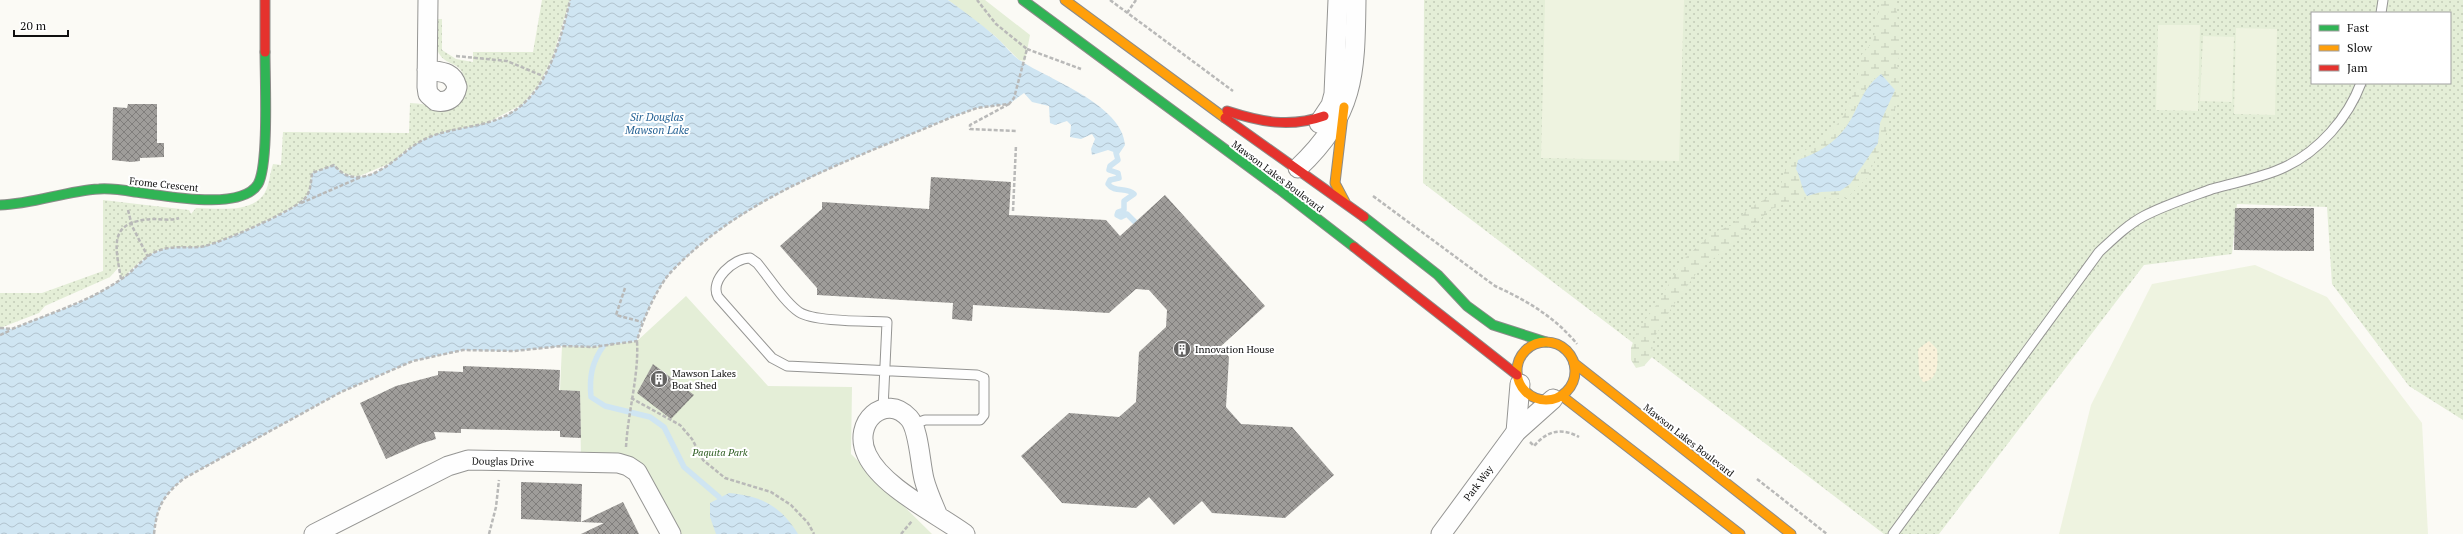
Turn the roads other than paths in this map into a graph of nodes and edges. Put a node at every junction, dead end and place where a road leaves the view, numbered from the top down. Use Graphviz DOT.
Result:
graph roads {
  1 [pos="265,0"];
  2 [pos="428,0"];
  3 [pos="1022,0"];
  4 [pos="1066,0"];
  5 [pos="1338,0"];
  6 [pos="1356,0"];
  7 [pos="2383,0"];
  8 [pos="2381,12"];
  9 [pos="427,70"];
  10 [pos="2361,84"];
  11 [pos="1203,103"];
  12 [pos="1344,106"];
  13 [pos="1324,116"];
  14 [pos="1287,180"];
  15 [pos="1345,202"];
  16 [pos="0,205"];
  17 [pos="1546,342"];
  18 [pos="1574,363"];
  19 [pos="883,369"];
  20 [pos="1518,380"];
  21 [pos="1558,398"];
  22 [pos="883,409"];
  23 [pos="914,424"];
  24 [pos="1516,432"];
  25 [pos="938,516"];
  26 [pos="314,534"];
  27 [pos="671,534"];
  28 [pos="965,534"];
  29 [pos="1440,534"];
  30 [pos="1740,534"];
  31 [pos="1791,534"];
  32 [pos="1893,534"];
  1 -- 16 [label="street, Frome Crescent"];
  2 -- 9 [label="street"];
  3 -- 14 [label="street, Mawson Lakes Boulevard"];
  4 -- 11 [label="street, Mawson Lakes Boulevard"];
  5 -- 13 [label="street"];
  6 -- 12 [label="street"];
  7 -- 8 [label="lane"];
  10 -- 32 [label="lane"];
  11 -- 13 [label="street"];
  11 -- 14 [label="street, Mawson Lakes Boulevard"];
  12 -- 14 [label="street"];
  12 -- 15 [label="street"];
  13 -- 14 [label="street"];
  14 -- 15 [label="street, Mawson Lakes Boulevard"];
  14 -- 20 [label="street, Mawson Lakes Boulevard"];
  15 -- 17 [label="street, Mawson Lakes Boulevard"];
  17 -- 18 [label="street"];
  17 -- 20 [label="street"];
  18 -- 21 [label="street"];
  18 -- 31 [label="street, Mawson Lakes Boulevard"];
  19 -- 19 [label="lane"];
  19 -- 22 [label="lane"];
  19 -- 23 [label="lane"];
  20 -- 21 [label="street"];
  20 -- 24 [label="street"];
  21 -- 24 [label="street, Park Way"];
  21 -- 30 [label="street"];
  22 -- 23 [label="street"];
  22 -- 25 [label="street"];
  23 -- 25 [label="street"];
  24 -- 29 [label="street, Park Way"];
  25 -- 28 [label="street"];
  26 -- 27 [label="street, Douglas Drive"];
}
